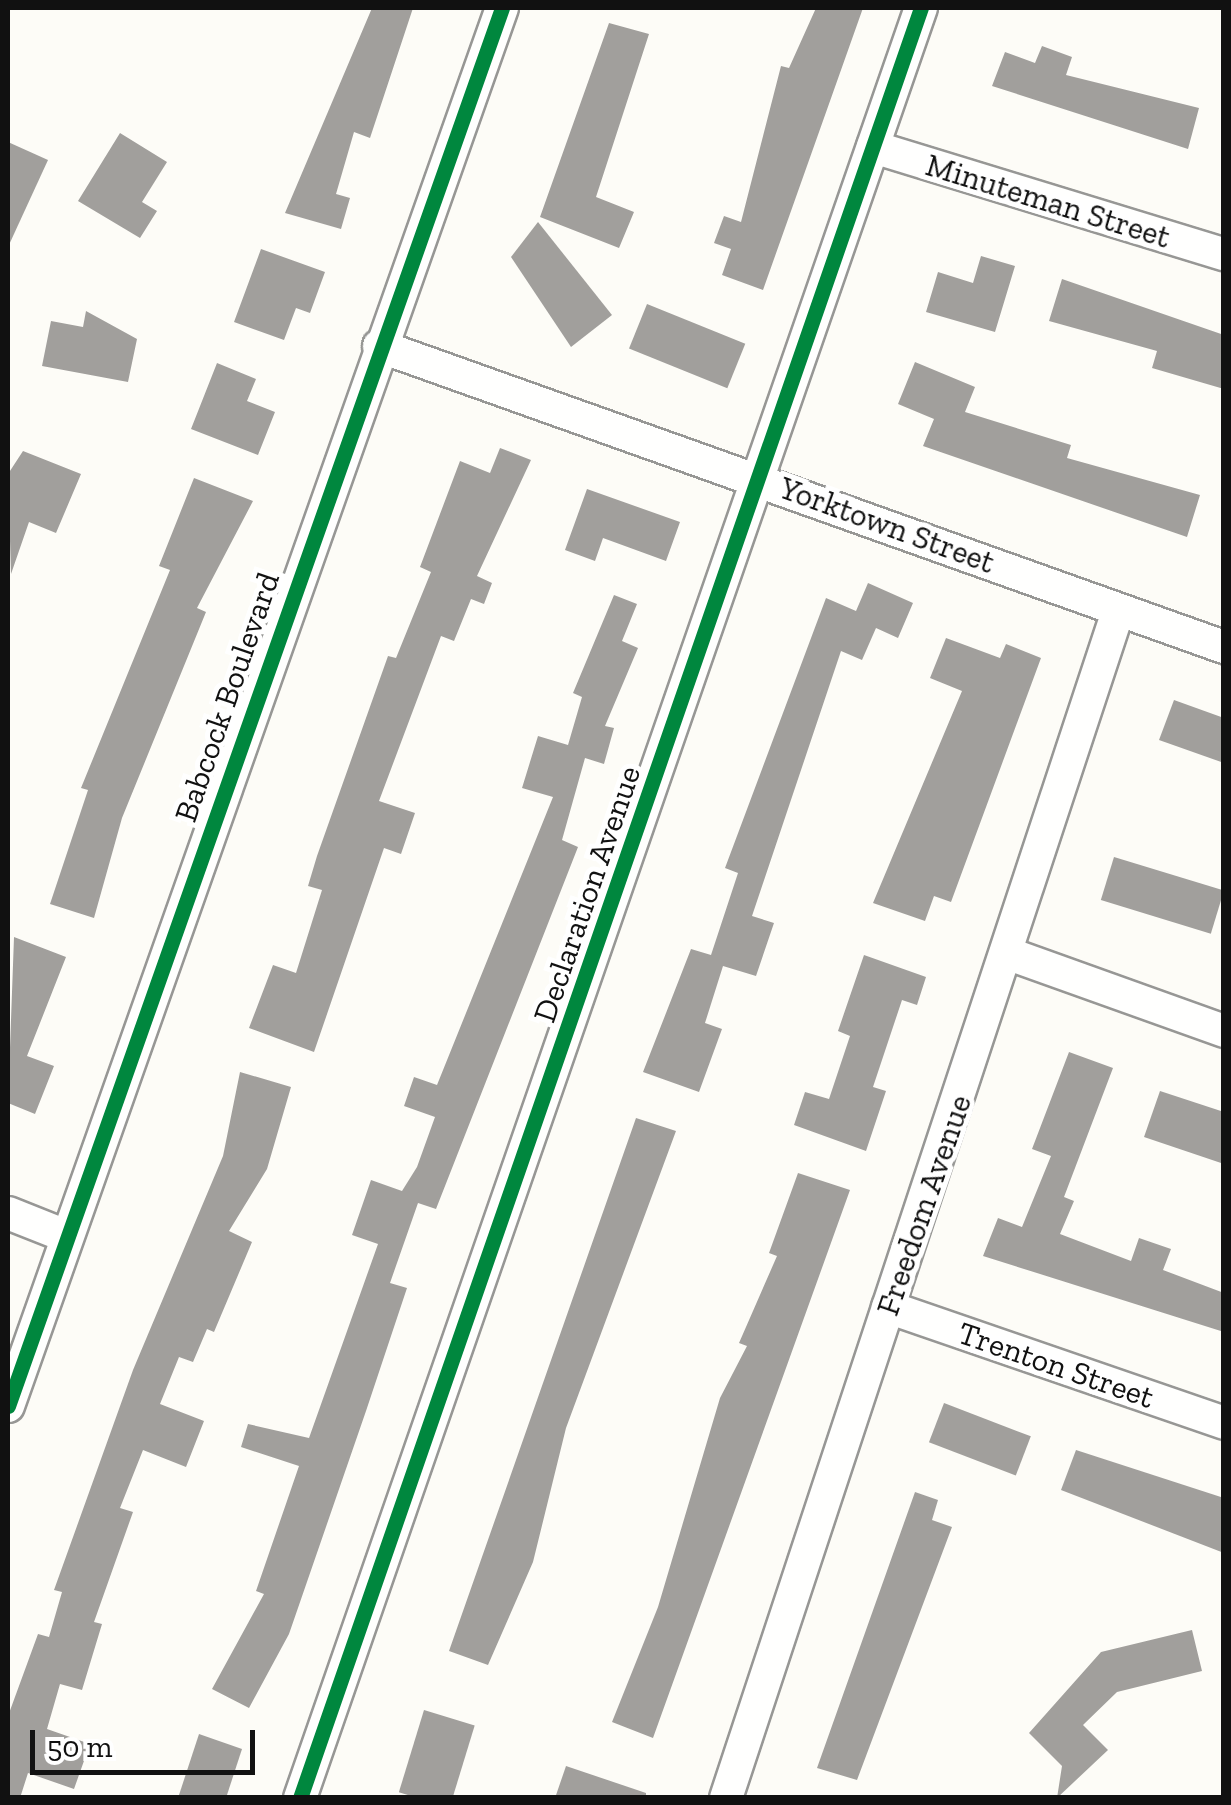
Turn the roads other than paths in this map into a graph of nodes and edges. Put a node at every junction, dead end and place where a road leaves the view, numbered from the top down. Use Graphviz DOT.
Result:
graph roads {
  1 [pos="502,8"];
  2 [pos="921,8"];
  3 [pos="873,148"];
  4 [pos="1224,254"];
  5 [pos="380,346"];
  6 [pos="762,478"];
  7 [pos="1118,611"];
  8 [pos="1224,647"];
  9 [pos="1012,954"];
  10 [pos="1224,1031"];
  11 [pos="8,1213"];
  12 [pos="66,1236"];
  13 [pos="888,1307"];
  14 [pos="8,1406"];
  15 [pos="1224,1422"];
  16 [pos="300,1798"];
  17 [pos="726,1798"];
  1 -- 5 [label="street, Babcock Boulevard"];
  2 -- 3 [label="street, Declaration Avenue"];
  3 -- 4 [label="street, Minuteman Street"];
  3 -- 6 [label="street, Declaration Avenue"];
  5 -- 6 [label="street, Yorktown Street"];
  5 -- 12 [label="street, Babcock Boulevard"];
  6 -- 7 [label="street, Yorktown Street"];
  6 -- 16 [label="street, Declaration Avenue"];
  7 -- 8 [label="street, Yorktown Street"];
  7 -- 9 [label="street, Freedom Avenue"];
  9 -- 10 [label="street"];
  9 -- 13 [label="street, Freedom Avenue"];
  11 -- 12 [label="street"];
  12 -- 14 [label="street, Babcock Boulevard"];
  13 -- 15 [label="street, Trenton Street"];
  13 -- 17 [label="street, Freedom Avenue"];
}
